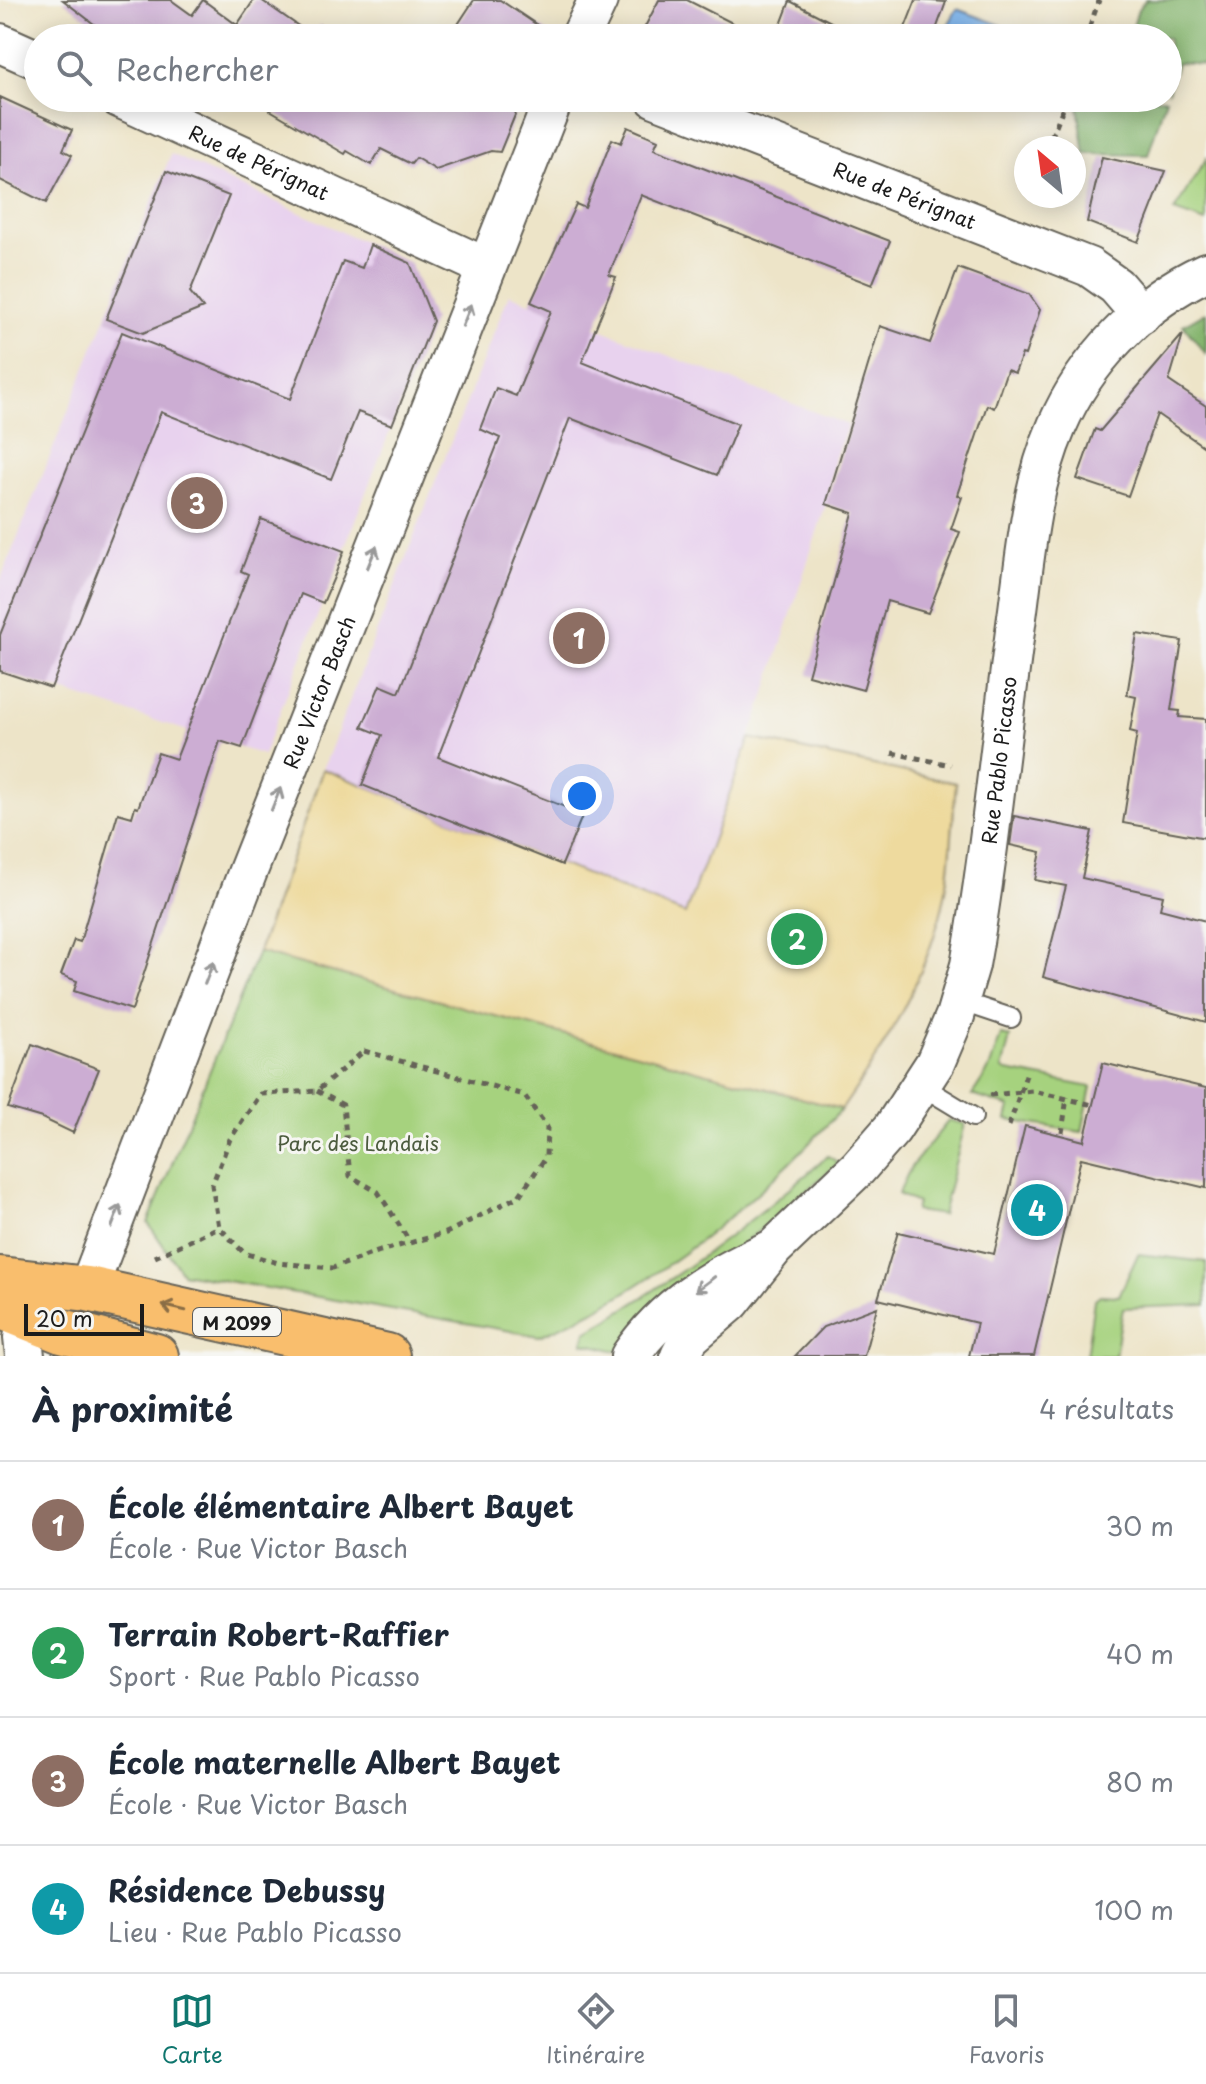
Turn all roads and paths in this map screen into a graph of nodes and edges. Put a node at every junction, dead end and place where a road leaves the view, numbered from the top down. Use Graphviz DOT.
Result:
graph roads {
  1 [pos="598,0"];
  2 [pos="1099,0"];
  3 [pos="587,24"];
  4 [pos="1091,24"];
  5 [pos="0,43"];
  6 [pos="24,54"];
  7 [pos="149,112"];
  8 [pos="548,112"];
  9 [pos="691,112"];
  10 [pos="1061,112"];
  11 [pos="1052,136"];
  12 [pos="486,267"];
  13 [pos="1206,272"];
  14 [pos="1141,315"];
  15 [pos="892,753"];
  16 [pos="951,765"];
  17 [pos="960,1001"];
  18 [pos="1011,1018"];
  19 [pos="1028,1069"];
  20 [pos="922,1086"];
  21 [pos="317,1091"];
  22 [pos="1021,1092"];
  23 [pos="1067,1097"];
  24 [pos="1093,1105"];
  25 [pos="970,1114"];
  26 [pos="1009,1126"];
  27 [pos="1062,1133"];
  28 [pos="219,1227"];
  29 [pos="410,1242"];
  30 [pos="774,1248"];
  31 [pos="155,1257"];
  32 [pos="0,1279"];
  33 [pos="88,1289"];
  34 [pos="18,1327"];
  35 [pos="71,1344"];
  36 [pos="156,1356"];
  37 [pos="387,1356"];
  38 [pos="630,1356"];
  39 [pos="680,1356"];
  1 -- 3 [label="street"];
  2 -- 4 [label="path"];
  5 -- 6 [label="street"];
  7 -- 12 [label="street, Rue de Pérignat"];
  8 -- 12 [label="street, Rue Victor Basch"];
  9 -- 14 [label="street, Rue de Pérignat"];
  10 -- 11 [label="path"];
  33 -- 12 [label="street, Rue Victor Basch, one-way"];
  13 -- 14 [label="street, Rue Pablo Picasso"];
  14 -- 17 [label="street, Rue Pablo Picasso"];
  15 -- 16 [label="path"];
  17 -- 18 [label="lane"];
  17 -- 20 [label="street, Rue Pablo Picasso"];
  19 -- 22 [label="path"];
  20 -- 25 [label="lane"];
  20 -- 30 [label="street, Rue Pablo Picasso"];
  21 -- 28 [label="path"];
  21 -- 29 [label="path"];
  21 -- 29 [label="path"];
  22 -- 23 [label="path"];
  22 -- 25 [label="path"];
  22 -- 26 [label="path"];
  23 -- 24 [label="path"];
  23 -- 27 [label="path"];
  28 -- 29 [label="path"];
  28 -- 31 [label="path"];
  30 -- 38 [label="street, Rue Pablo Picasso, one-way"];
  30 -- 39 [label="street, Rue Pablo Picasso"];
  32 -- 33 [label="main road, M 2099"];
  33 -- 34 [label="lane"];
  37 -- 33 [label="main road, M 2099, one-way"];
  34 -- 35 [label="main road"];
  35 -- 36 [label="main road"];
}
